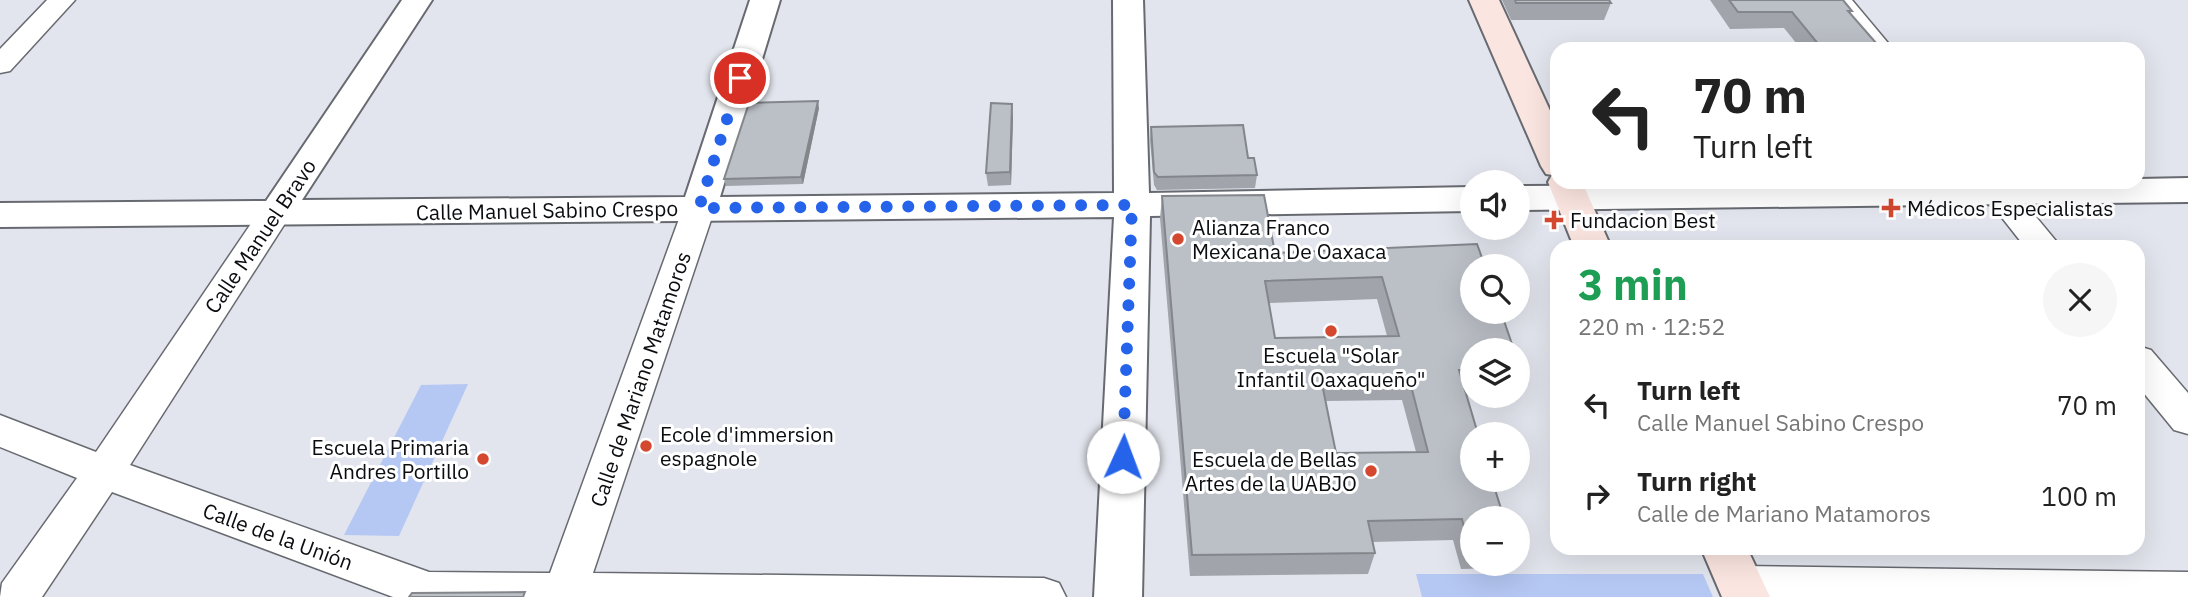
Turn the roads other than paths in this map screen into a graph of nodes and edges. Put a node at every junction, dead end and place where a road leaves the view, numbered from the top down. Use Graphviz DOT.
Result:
graph roads {
  1 [pos="62,0"];
  2 [pos="417,0"];
  3 [pos="765,0"];
  4 [pos="1128,0"];
  5 [pos="1484,0"];
  6 [pos="1838,0"];
  7 [pos="1873,42"];
  8 [pos="0,65"];
  9 [pos="1550,150"];
  10 [pos="1550,187"];
  11 [pos="1567,189"];
  12 [pos="1996,189"];
  13 [pos="2139,189"];
  14 [pos="2188,190"];
  15 [pos="1530,194"];
  16 [pos="1460,199"];
  17 [pos="1132,205"];
  18 [pos="699,208"];
  19 [pos="275,214"];
  20 [pos="0,215"];
  21 [pos="1590,240"];
  22 [pos="2038,240"];
  23 [pos="2145,368"];
  24 [pos="2188,419"];
  25 [pos="0,430"];
  26 [pos="104,472"];
  27 [pos="1737,577"];
  28 [pos="2188,591"];
  29 [pos="564,594"];
  30 [pos="17,597"];
  31 [pos="1044,597"];
  32 [pos="1118,597"];
  1 -- 8 [label="street"];
  2 -- 19 [label="street, Calle Manuel Bravo"];
  3 -- 18 [label="street, Calle de Mariano Matamoros"];
  4 -- 17 [label="street"];
  5 -- 9 [label="main road"];
  6 -- 7 [label="street"];
  10 -- 15 [label="street"];
  11 -- 21 [label="main road"];
  12 -- 22 [label="street"];
  13 -- 14 [label="street"];
  16 -- 17 [label="street, Calle Manuel Sabino Crespo"];
  17 -- 18 [label="street, Calle Manuel Sabino Crespo"];
  17 -- 32 [label="street"];
  18 -- 19 [label="street, Calle Manuel Sabino Crespo"];
  18 -- 29 [label="street, Calle de Mariano Matamoros"];
  19 -- 20 [label="street, Calle Manuel Sabino Crespo"];
  19 -- 26 [label="street, Calle Manuel Bravo"];
  23 -- 24 [label="street"];
  25 -- 26 [label="street, Calle de la Unión"];
  26 -- 29 [label="street, Calle de la Unión"];
  26 -- 30 [label="street, Calle Manuel Bravo"];
  27 -- 28 [label="street"];
  29 -- 31 [label="street, Calle de la Unión"];
}
